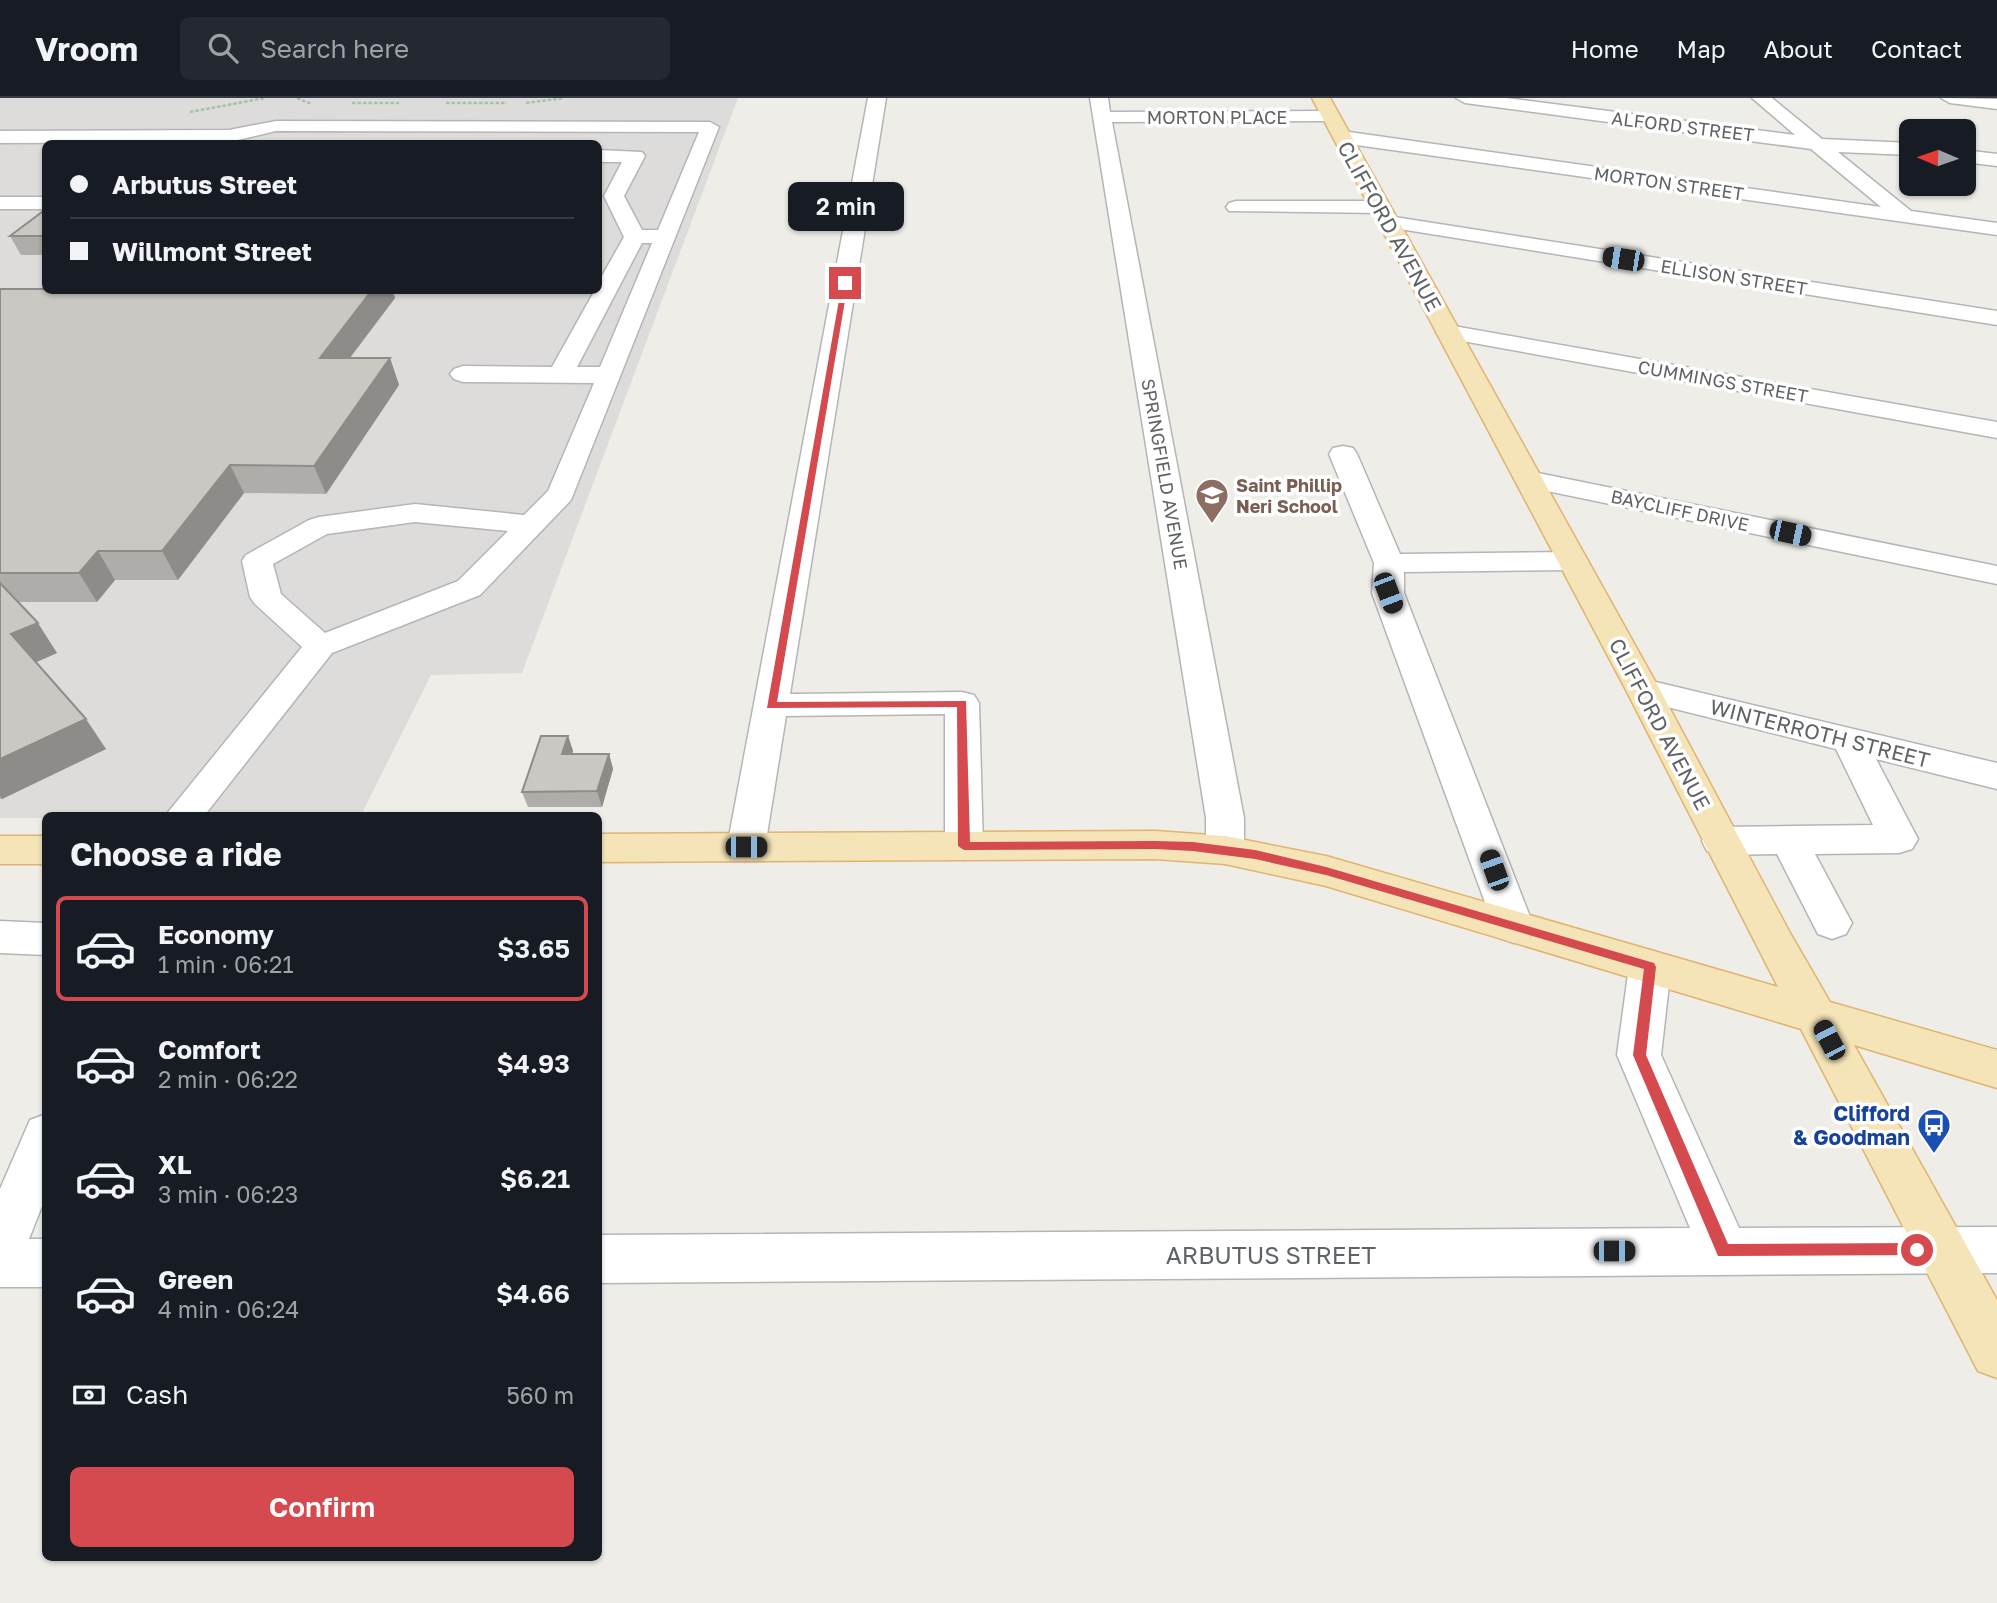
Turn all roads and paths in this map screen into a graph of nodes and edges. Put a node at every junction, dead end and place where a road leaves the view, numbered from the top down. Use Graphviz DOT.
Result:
graph roads {
  1 [pos="296,98"];
  2 [pos="564,98"];
  3 [pos="877,98"];
  4 [pos="1465,98"];
  5 [pos="1761,98"];
  6 [pos="1950,98"];
  7 [pos="349,103"];
  8 [pos="400,103"];
  9 [pos="442,103"];
  10 [pos="509,103"];
  11 [pos="518,103"];
  12 [pos="1997,104"];
  13 [pos="314,105"];
  14 [pos="1101,108"];
  15 [pos="1331,117"];
  16 [pos="362,135"];
  17 [pos="0,137"];
  18 [pos="39,138"];
  19 [pos="225,140"];
  20 [pos="1817,144"];
  21 [pos="1899,148"];
  22 [pos="602,156"];
  23 [pos="1976,157"];
  24 [pos="10,159"];
  25 [pos="1997,160"];
  26 [pos="629,168"];
  27 [pos="655,168"];
  28 [pos="0,203"];
  29 [pos="37,203"];
  30 [pos="1236,208"];
  31 [pos="1384,214"];
  32 [pos="1905,216"];
  33 [pos="0,223"];
  34 [pos="1955,223"];
  35 [pos="1997,229"];
  36 [pos="665,236"];
  37 [pos="635,237"];
  38 [pos="1986,248"];
  39 [pos="1997,318"];
  40 [pos="1448,332"];
  41 [pos="463,374"];
  42 [pos="560,375"];
  43 [pos="609,375"];
  44 [pos="1997,430"];
  45 [pos="1343,454"];
  46 [pos="1528,479"];
  47 [pos="531,524"];
  48 [pos="1573,561"];
  49 [pos="1389,563"];
  50 [pos="1997,575"];
  51 [pos="320,646"];
  52 [pos="1643,690"];
  53 [pos="771,705"];
  54 [pos="1849,740"];
  55 [pos="1997,776"];
  56 [pos="187,812"];
  57 [pos="1789,840"];
  58 [pos="1721,841"];
  59 [pos="964,846"];
  60 [pos="746,847"];
  61 [pos="602,848"];
  62 [pos="0,850"];
  63 [pos="42,850"];
  64 [pos="1226,850"];
  65 [pos="1832,923"];
  66 [pos="1514,927"];
  67 [pos="0,937"];
  68 [pos="42,939"];
  69 [pos="1650,967"];
  70 [pos="1816,1016"];
  71 [pos="1997,1069"];
  72 [pos="42,1144"];
  73 [pos="0,1250"];
  74 [pos="1943,1250"];
  75 [pos="1997,1250"];
  76 [pos="1724,1251"];
  77 [pos="602,1259"];
  78 [pos="0,1263"];
  79 [pos="42,1263"];
  80 [pos="1997,1352"];
  1 -- 13 [label="path"];
  2 -- 11 [label="path"];
  3 -- 53 [label="street"];
  4 -- 20 [label="street, ALFORD STREET"];
  5 -- 20 [label="street"];
  6 -- 12 [label="street"];
  7 -- 8 [label="path"];
  9 -- 10 [label="path"];
  14 -- 15 [label="street, MORTON PLACE"];
  14 -- 64 [label="street, SPRINGFIELD AVENUE"];
  15 -- 31 [label="main road, CLIFFORD AVENUE"];
  15 -- 32 [label="street, MORTON STREET"];
  16 -- 19 [label="street"];
  16 -- 36 [label="street"];
  17 -- 18 [label="street"];
  18 -- 19 [label="street"];
  18 -- 24 [label="street"];
  20 -- 21 [label="street, ALFORD STREET"];
  20 -- 32 [label="street"];
  22 -- 26 [label="street"];
  23 -- 25 [label="street"];
  26 -- 27 [label="street"];
  26 -- 37 [label="street"];
  28 -- 29 [label="street"];
  29 -- 33 [label="street"];
  30 -- 31 [label="street, ELLISON STREET"];
  31 -- 39 [label="street, ELLISON STREET"];
  31 -- 40 [label="main road, CLIFFORD AVENUE"];
  32 -- 34 [label="street, MORTON STREET"];
  34 -- 35 [label="street, MORTON STREET"];
  34 -- 38 [label="street"];
  36 -- 37 [label="street"];
  36 -- 43 [label="street"];
  37 -- 42 [label="street"];
  40 -- 44 [label="street, CUMMINGS STREET"];
  40 -- 46 [label="main road, CLIFFORD AVENUE"];
  41 -- 42 [label="street"];
  42 -- 43 [label="street"];
  43 -- 47 [label="street"];
  45 -- 49 [label="street"];
  46 -- 48 [label="main road, CLIFFORD AVENUE"];
  46 -- 50 [label="street, BAYCLIFF DRIVE"];
  47 -- 51 [label="street"];
  47 -- 51 [label="street"];
  48 -- 49 [label="street"];
  48 -- 52 [label="main road, CLIFFORD AVENUE"];
  49 -- 66 [label="street"];
  51 -- 56 [label="street"];
  52 -- 54 [label="street, WINTERROTH STREET"];
  52 -- 58 [label="main road, CLIFFORD AVENUE"];
  53 -- 59 [label="street"];
  53 -- 60 [label="street"];
  54 -- 55 [label="street, WINTERROTH STREET"];
  54 -- 57 [label="street"];
  57 -- 58 [label="street"];
  57 -- 65 [label="street"];
  58 -- 70 [label="main road, CLIFFORD AVENUE"];
  59 -- 60 [label="main road"];
  59 -- 64 [label="main road"];
  60 -- 61 [label="main road"];
  62 -- 63 [label="main road"];
  64 -- 66 [label="main road"];
  66 -- 69 [label="main road"];
  67 -- 68 [label="street"];
  69 -- 70 [label="main road"];
  69 -- 76 [label="street"];
  70 -- 71 [label="main road"];
  70 -- 74 [label="main road, CLIFFORD AVENUE"];
  72 -- 73 [label="street"];
  74 -- 75 [label="street, ARBUTUS STREET"];
  74 -- 76 [label="street, ARBUTUS STREET"];
  74 -- 80 [label="main road, CLIFFORD AVENUE"];
  76 -- 77 [label="street, ARBUTUS STREET"];
  78 -- 79 [label="street"];
}
